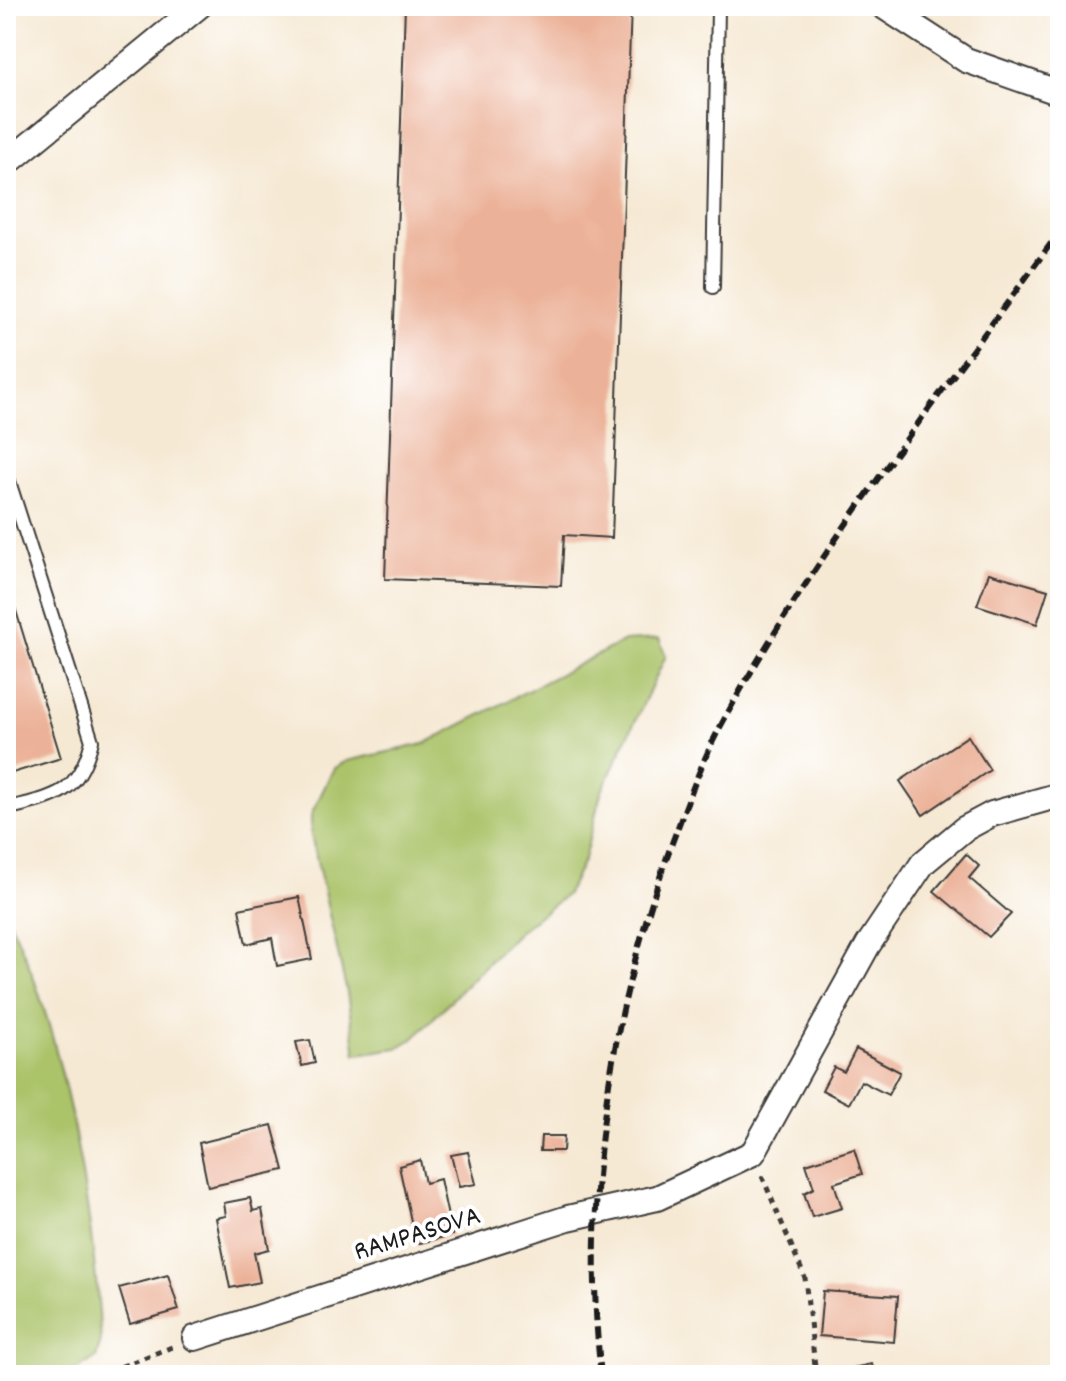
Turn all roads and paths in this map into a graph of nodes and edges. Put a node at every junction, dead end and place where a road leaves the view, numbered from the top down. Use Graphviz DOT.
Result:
graph roads {
  1 [pos="199,6"];
  2 [pos="715,6"];
  3 [pos="883,6"];
  4 [pos="1060,93"];
  5 [pos="6,164"];
  6 [pos="713,287"];
  7 [pos="6,472"];
  8 [pos="1060,795"];
  9 [pos="6,809"];
  10 [pos="753,1153"];
  11 [pos="195,1338"];
  12 [pos="99,1375"];
  13 [pos="816,1375"];
  1 -- 5 [label="street"];
  2 -- 6 [label="lane"];
  3 -- 4 [label="street"];
  7 -- 9 [label="lane"];
  8 -- 10 [label="street"];
  10 -- 11 [label="street, RAMPASOVA"];
  10 -- 13 [label="path"];
  11 -- 12 [label="path"];
}
